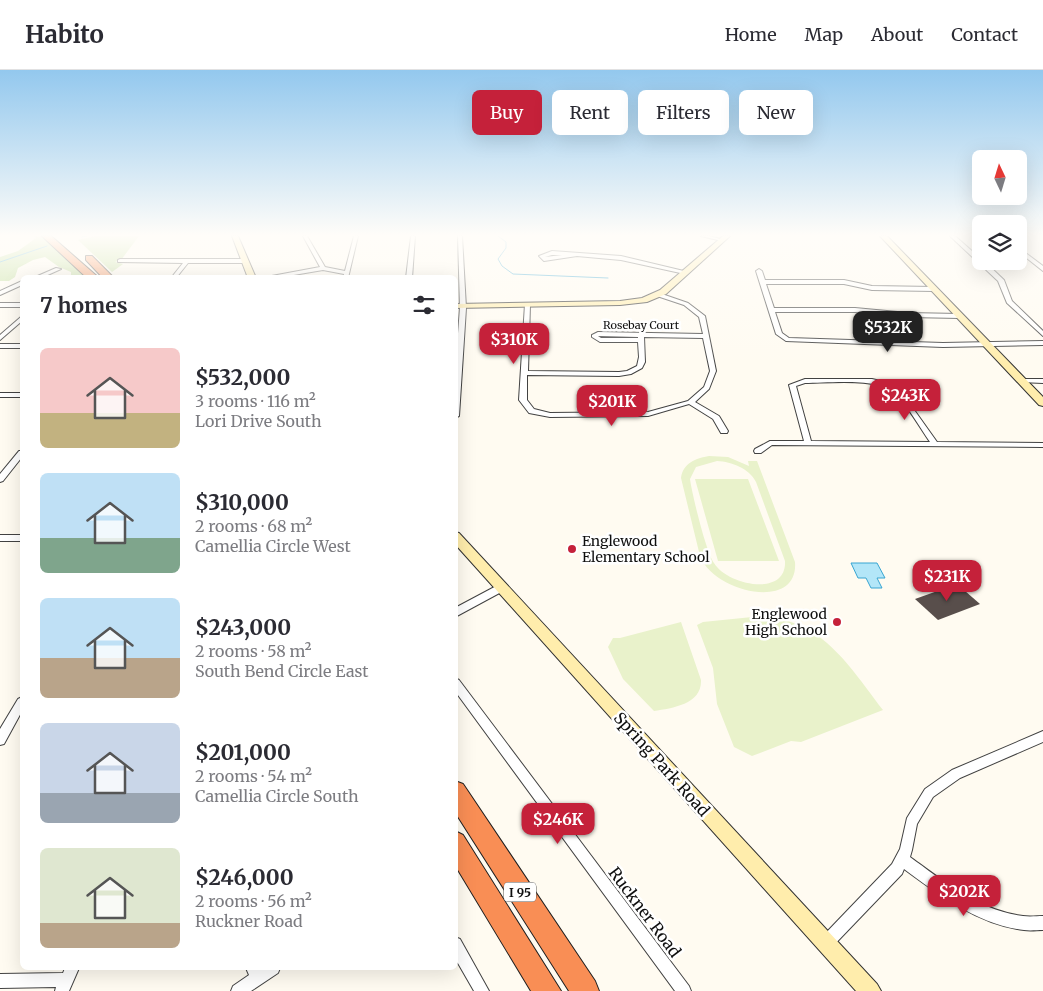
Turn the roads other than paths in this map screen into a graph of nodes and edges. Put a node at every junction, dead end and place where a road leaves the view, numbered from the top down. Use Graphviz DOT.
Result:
graph roads {
  1 [pos="459,279"];
  2 [pos="677,279"];
  3 [pos="761,279"];
  4 [pos="924,279"];
  5 [pos="1001,279"];
  6 [pos="762,282"];
  7 [pos="20,284"];
  8 [pos="934,289"];
  9 [pos="0,293"];
  10 [pos="659,294"];
  11 [pos="527,304"];
  12 [pos="0,305"];
  13 [pos="20,305"];
  14 [pos="459,306"];
  15 [pos="771,310"];
  16 [pos="960,316"];
  17 [pos="20,320"];
  18 [pos="458,334"];
  19 [pos="1043,334"];
  20 [pos="707,336"];
  21 [pos="641,337"];
  22 [pos="0,338"];
  23 [pos="1043,343"];
  24 [pos="987,344"];
  25 [pos="0,346"];
  26 [pos="20,346"];
  27 [pos="524,373"];
  28 [pos="1022,381"];
  29 [pos="1043,381"];
  30 [pos="0,395"];
  31 [pos="20,395"];
  32 [pos="690,402"];
  33 [pos="1043,403"];
  34 [pos="532,411"];
  35 [pos="724,431"];
  36 [pos="808,443"];
  37 [pos="935,444"];
  38 [pos="1043,445"];
  39 [pos="758,450"];
  40 [pos="20,455"];
  41 [pos="0,479"];
  42 [pos="0,538"];
  43 [pos="20,538"];
  44 [pos="458,539"];
  45 [pos="502,587"];
  46 [pos="458,610"];
  47 [pos="458,687"];
  48 [pos="20,705"];
  49 [pos="1043,736"];
  50 [pos="0,740"];
  51 [pos="458,797"];
  52 [pos="458,848"];
  53 [pos="902,859"];
  54 [pos="1043,923"];
  55 [pos="826,943"];
  56 [pos="458,949"];
  57 [pos="255,973"];
  58 [pos="67,979"];
  59 [pos="0,981"];
  60 [pos="238,991"];
  61 [pos="482,991"];
  62 [pos="547,991"];
  63 [pos="585,991"];
  64 [pos="684,991"];
  65 [pos="870,991"];
  1 -- 14 [label="street"];
  2 -- 10 [label="street"];
  3 -- 6 [label="street"];
  4 -- 8 [label="street"];
  5 -- 19 [label="street"];
  6 -- 8 [label="street"];
  6 -- 15 [label="street"];
  7 -- 9 [label="street"];
  8 -- 16 [label="street"];
  10 -- 11 [label="street"];
  10 -- 20 [label="street"];
  11 -- 14 [label="street"];
  11 -- 27 [label="street"];
  12 -- 13 [label="street"];
  14 -- 18 [label="street"];
  15 -- 16 [label="street"];
  15 -- 24 [label="street"];
  16 -- 24 [label="street"];
  17 -- 22 [label="street"];
  20 -- 21 [label="street, Rosebay Court"];
  20 -- 32 [label="street"];
  21 -- 21 [label="street, Rosebay Court"];
  21 -- 27 [label="street"];
  23 -- 24 [label="street"];
  24 -- 28 [label="street"];
  25 -- 26 [label="street"];
  27 -- 34 [label="street"];
  28 -- 29 [label="street"];
  28 -- 33 [label="street"];
  30 -- 31 [label="street"];
  32 -- 34 [label="street"];
  32 -- 35 [label="street"];
  36 -- 37 [label="street"];
  36 -- 37 [label="street"];
  36 -- 39 [label="street"];
  37 -- 38 [label="street"];
  40 -- 41 [label="street"];
  42 -- 43 [label="street"];
  44 -- 45 [label="street, Spring Park Road"];
  45 -- 46 [label="street"];
  45 -- 55 [label="street, Spring Park Road"];
  47 -- 64 [label="street, Ruckner Road"];
  48 -- 50 [label="street"];
  49 -- 53 [label="street"];
  51 -- 63 [label="highway, I 95"];
  52 -- 62 [label="highway, I 95"];
  53 -- 54 [label="street"];
  53 -- 55 [label="street"];
  55 -- 65 [label="street, Spring Park Road"];
  56 -- 61 [label="street"];
  57 -- 60 [label="street"];
  58 -- 59 [label="street"];
}
